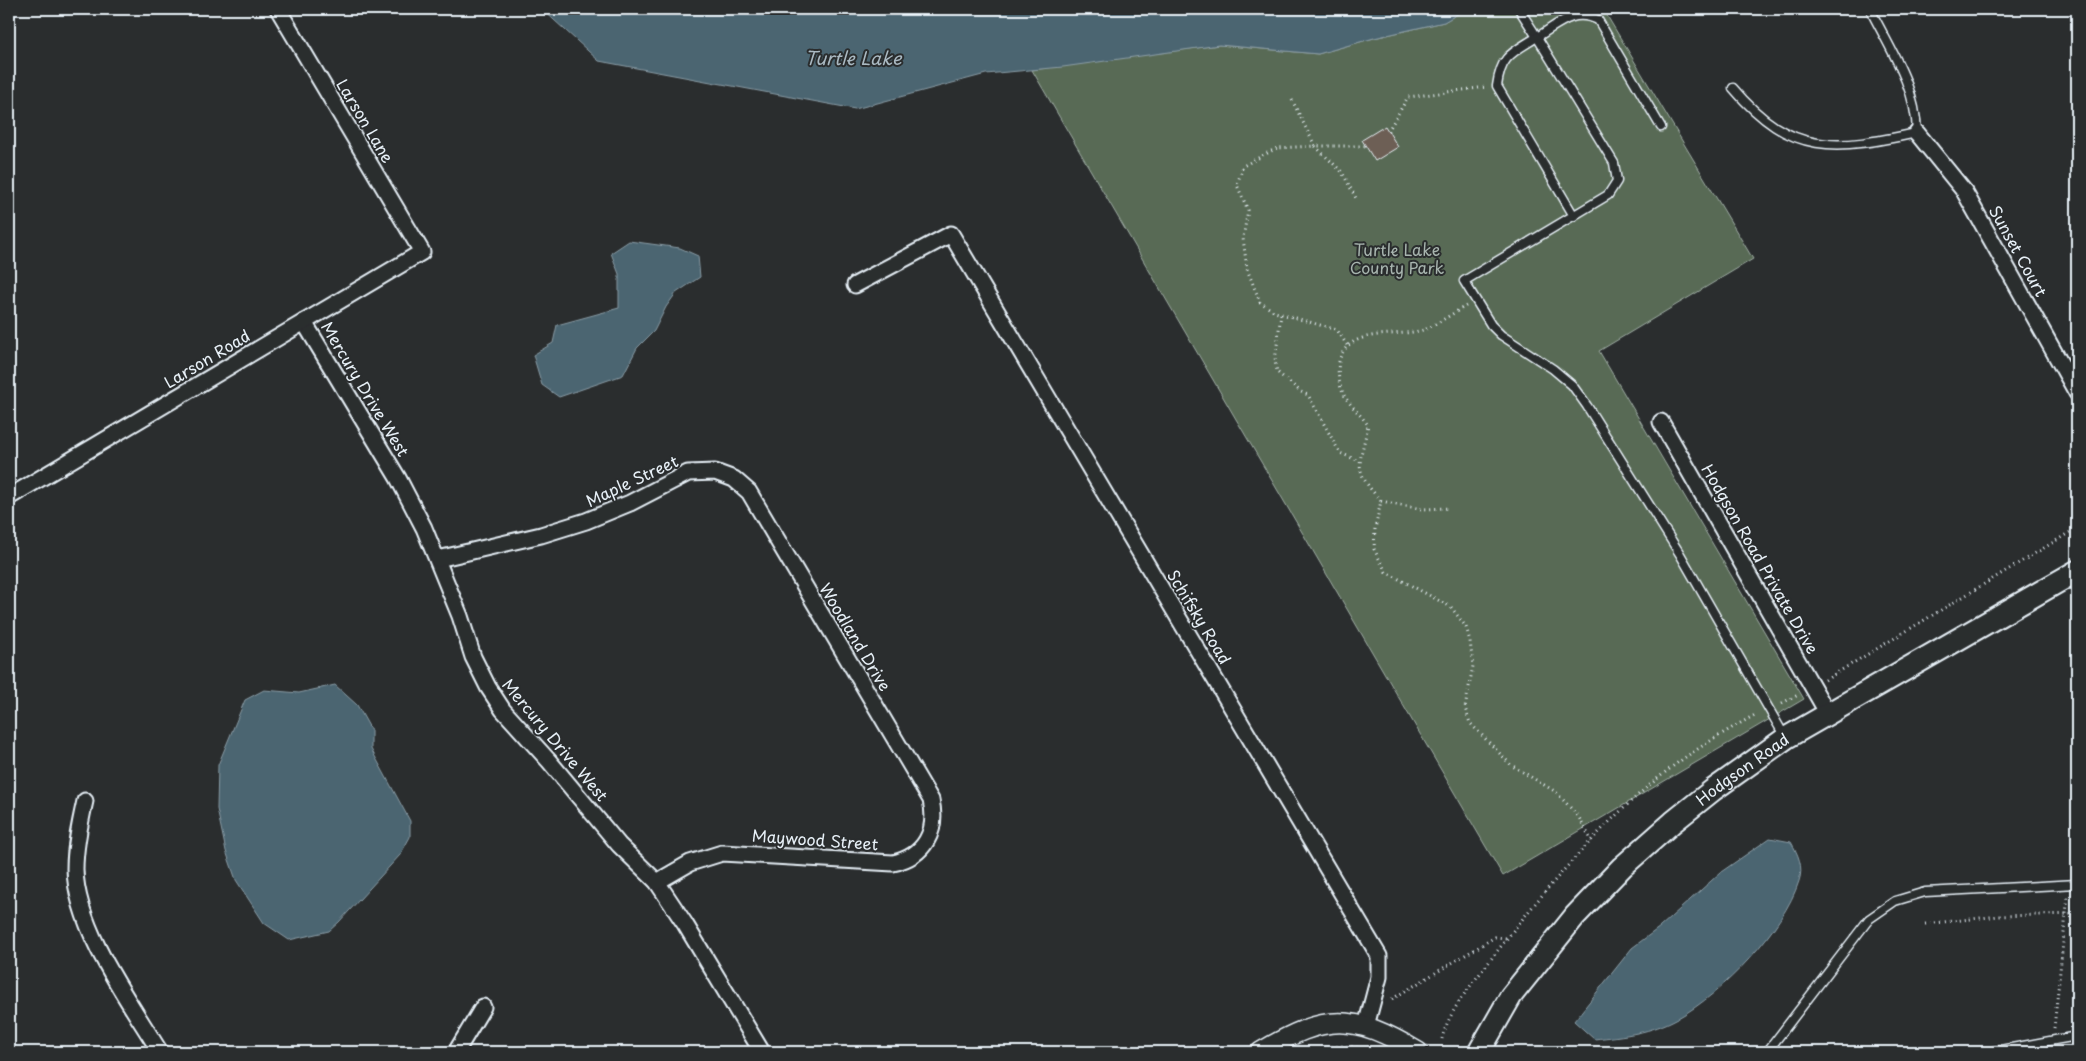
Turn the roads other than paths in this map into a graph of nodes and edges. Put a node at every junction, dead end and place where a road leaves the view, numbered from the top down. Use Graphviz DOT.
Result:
graph roads {
  1 [pos="278,9"];
  2 [pos="1520,9"];
  3 [pos="1870,9"];
  4 [pos="1538,37"];
  5 [pos="1733,88"];
  6 [pos="1661,126"];
  7 [pos="1917,133"];
  8 [pos="1574,216"];
  9 [pos="422,252"];
  10 [pos="854,285"];
  11 [pos="304,322"];
  12 [pos="2077,394"];
  13 [pos="1661,422"];
  14 [pos="749,492"];
  15 [pos="9,497"];
  16 [pos="438,559"];
  17 [pos="2077,571"];
  18 [pos="1828,714"];
  19 [pos="1786,738"];
  20 [pos="931,800"];
  21 [pos="85,801"];
  22 [pos="657,882"];
  23 [pos="2073,885"];
  24 [pos="483,1007"];
  25 [pos="1366,1026"];
  26 [pos="2077,1036"];
  27 [pos="160,1052"];
  28 [pos="456,1052"];
  29 [pos="762,1052"];
  30 [pos="1261,1052"];
  31 [pos="1418,1052"];
  32 [pos="1479,1052"];
  33 [pos="1768,1052"];
  34 [pos="1989,1052"];
  1 -- 9 [label="street, Larson Lane"];
  2 -- 4 [label="lane"];
  3 -- 7 [label="lane"];
  4 -- 6 [label="lane"];
  4 -- 8 [label="lane"];
  4 -- 8 [label="lane"];
  5 -- 7 [label="lane"];
  7 -- 12 [label="street, Sunset Court"];
  8 -- 19 [label="lane"];
  9 -- 11 [label="street, Larson Road"];
  10 -- 25 [label="street, Schifsky Road"];
  11 -- 15 [label="street, Larson Road"];
  11 -- 16 [label="street, Mercury Drive West"];
  13 -- 18 [label="street, Hodgson Road Private Drive"];
  14 -- 16 [label="street, Maple Street"];
  14 -- 20 [label="street, Woodland Drive"];
  16 -- 22 [label="street, Mercury Drive West"];
  17 -- 18 [label="main road, Hodgson Road"];
  18 -- 19 [label="main road, Hodgson Road"];
  19 -- 32 [label="main road, Hodgson Road"];
  20 -- 22 [label="street, Maywood Street"];
  21 -- 27 [label="street"];
  22 -- 29 [label="street, Mercury Drive West"];
  23 -- 33 [label="lane"];
  24 -- 28 [label="street"];
  25 -- 30 [label="street"];
  25 -- 31 [label="street"];
  26 -- 34 [label="lane"];
}
